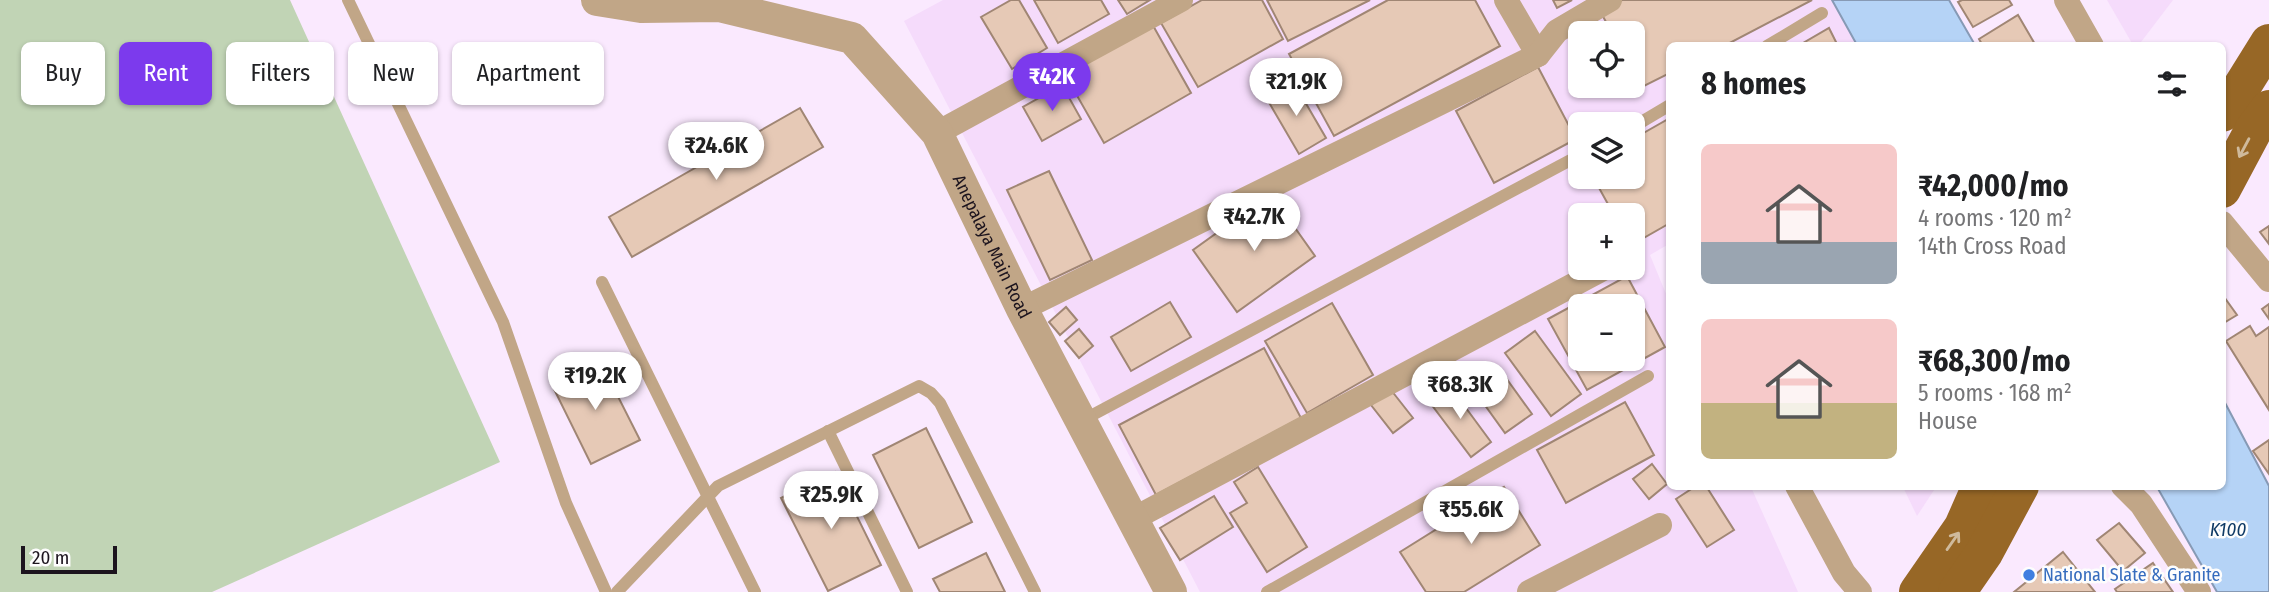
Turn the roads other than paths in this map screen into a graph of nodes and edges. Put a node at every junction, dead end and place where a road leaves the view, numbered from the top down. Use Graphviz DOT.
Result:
graph roads {
  1 [pos="348,0"];
  2 [pos="597,0"];
  3 [pos="1181,0"];
  4 [pos="1506,0"];
  5 [pos="1610,0"];
  6 [pos="2066,0"];
  7 [pos="724,3"];
  8 [pos="1822,13"];
  9 [pos="1775,42"];
  10 [pos="2090,42"];
  11 [pos="2269,43"];
  12 [pos="1538,55"];
  13 [pos="1666,106"];
  14 [pos="2226,109"];
  15 [pos="2269,109"];
  16 [pos="1645,120"];
  17 [pos="937,133"];
  18 [pos="1568,161"];
  19 [pos="2226,182"];
  20 [pos="2226,228"];
  21 [pos="1582,280"];
  22 [pos="2269,280"];
  23 [pos="603,282"];
  24 [pos="1022,309"];
  25 [pos="1648,376"];
  26 [pos="1082,421"];
  27 [pos="828,431"];
  28 [pos="1799,490"];
  29 [pos="1979,490"];
  30 [pos="2018,490"];
  31 [pos="2127,490"];
  32 [pos="707,498"];
  33 [pos="1133,519"];
  34 [pos="1660,525"];
  35 [pos="606,592"];
  36 [pos="617,592"];
  37 [pos="755,592"];
  38 [pos="907,592"];
  39 [pos="1035,592"];
  40 [pos="1171,592"];
  41 [pos="1267,592"];
  42 [pos="1529,592"];
  43 [pos="1860,592"];
  44 [pos="1918,592"];
  45 [pos="1957,592"];
  46 [pos="2199,592"];
  1 -- 35 [label="lane"];
  2 -- 7 [label="street, Anepalaya Main Road"];
  3 -- 17 [label="street"];
  4 -- 12 [label="street"];
  5 -- 12 [label="street"];
  6 -- 10 [label="street"];
  7 -- 17 [label="street, Anepalaya Main Road"];
  8 -- 9 [label="lane"];
  11 -- 14 [label="main road"];
  12 -- 24 [label="street"];
  13 -- 16 [label="lane"];
  15 -- 19 [label="main road, one-way"];
  17 -- 24 [label="street, Anepalaya Main Road"];
  18 -- 26 [label="lane"];
  20 -- 22 [label="street"];
  21 -- 33 [label="street"];
  23 -- 32 [label="lane"];
  24 -- 26 [label="street, Anepalaya Main Road"];
  25 -- 41 [label="lane"];
  26 -- 33 [label="street, Anepalaya Main Road"];
  27 -- 32 [label="lane"];
  27 -- 38 [label="lane"];
  27 -- 39 [label="lane"];
  28 -- 43 [label="street"];
  44 -- 29 [label="main road, one-way"];
  30 -- 45 [label="main road"];
  31 -- 46 [label="street"];
  32 -- 36 [label="lane"];
  32 -- 37 [label="lane"];
  33 -- 40 [label="street, Anepalaya Main Road"];
  34 -- 42 [label="street"];
}
